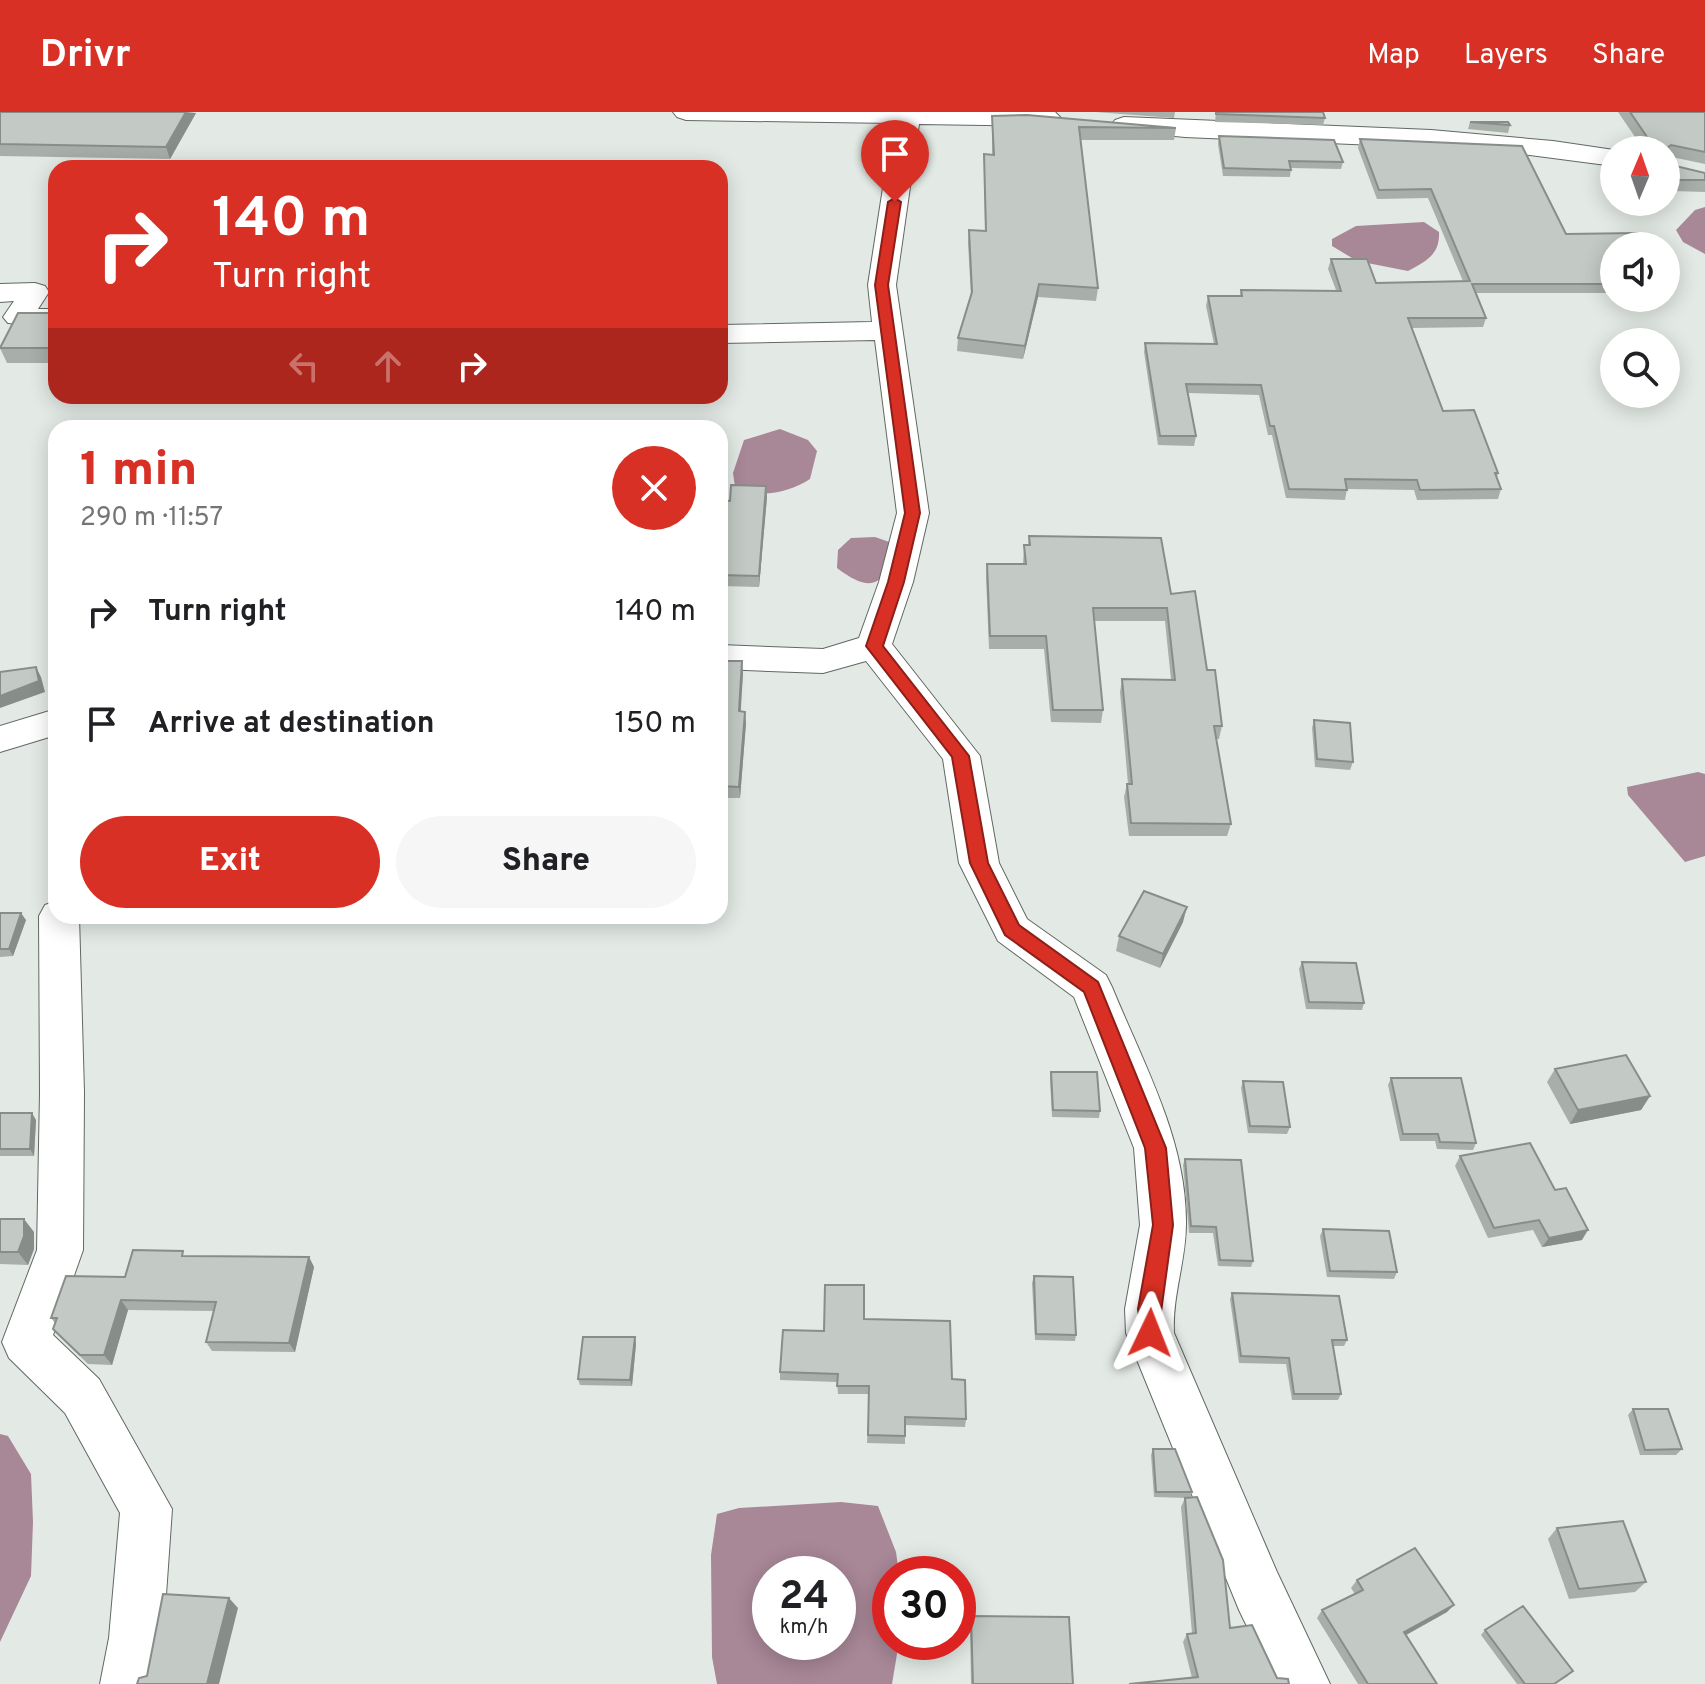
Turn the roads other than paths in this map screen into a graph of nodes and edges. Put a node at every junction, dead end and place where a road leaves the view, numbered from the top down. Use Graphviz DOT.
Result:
graph roads {
  1 [pos="686,112"];
  2 [pos="907,118"];
  3 [pos="1071,120"];
  4 [pos="1220,122"];
  5 [pos="1101,123"];
  6 [pos="1600,155"];
  7 [pos="0,293"];
  8 [pos="48,318"];
  9 [pos="888,331"];
  10 [pos="728,334"];
  11 [pos="874,646"];
  12 [pos="728,657"];
  13 [pos="48,724"];
  14 [pos="0,739"];
  15 [pos="59,924"];
  16 [pos="13,1349"];
  17 [pos="127,1684"];
  18 [pos="1303,1684"];
  1 -- 2 [label="street"];
  2 -- 3 [label="street"];
  2 -- 9 [label="street"];
  4 -- 5 [label="street"];
  4 -- 6 [label="street"];
  7 -- 8 [label="street"];
  9 -- 10 [label="street"];
  9 -- 11 [label="street"];
  11 -- 12 [label="street"];
  11 -- 18 [label="street"];
  13 -- 14 [label="street"];
  15 -- 16 [label="street"];
  16 -- 17 [label="street"];
}
